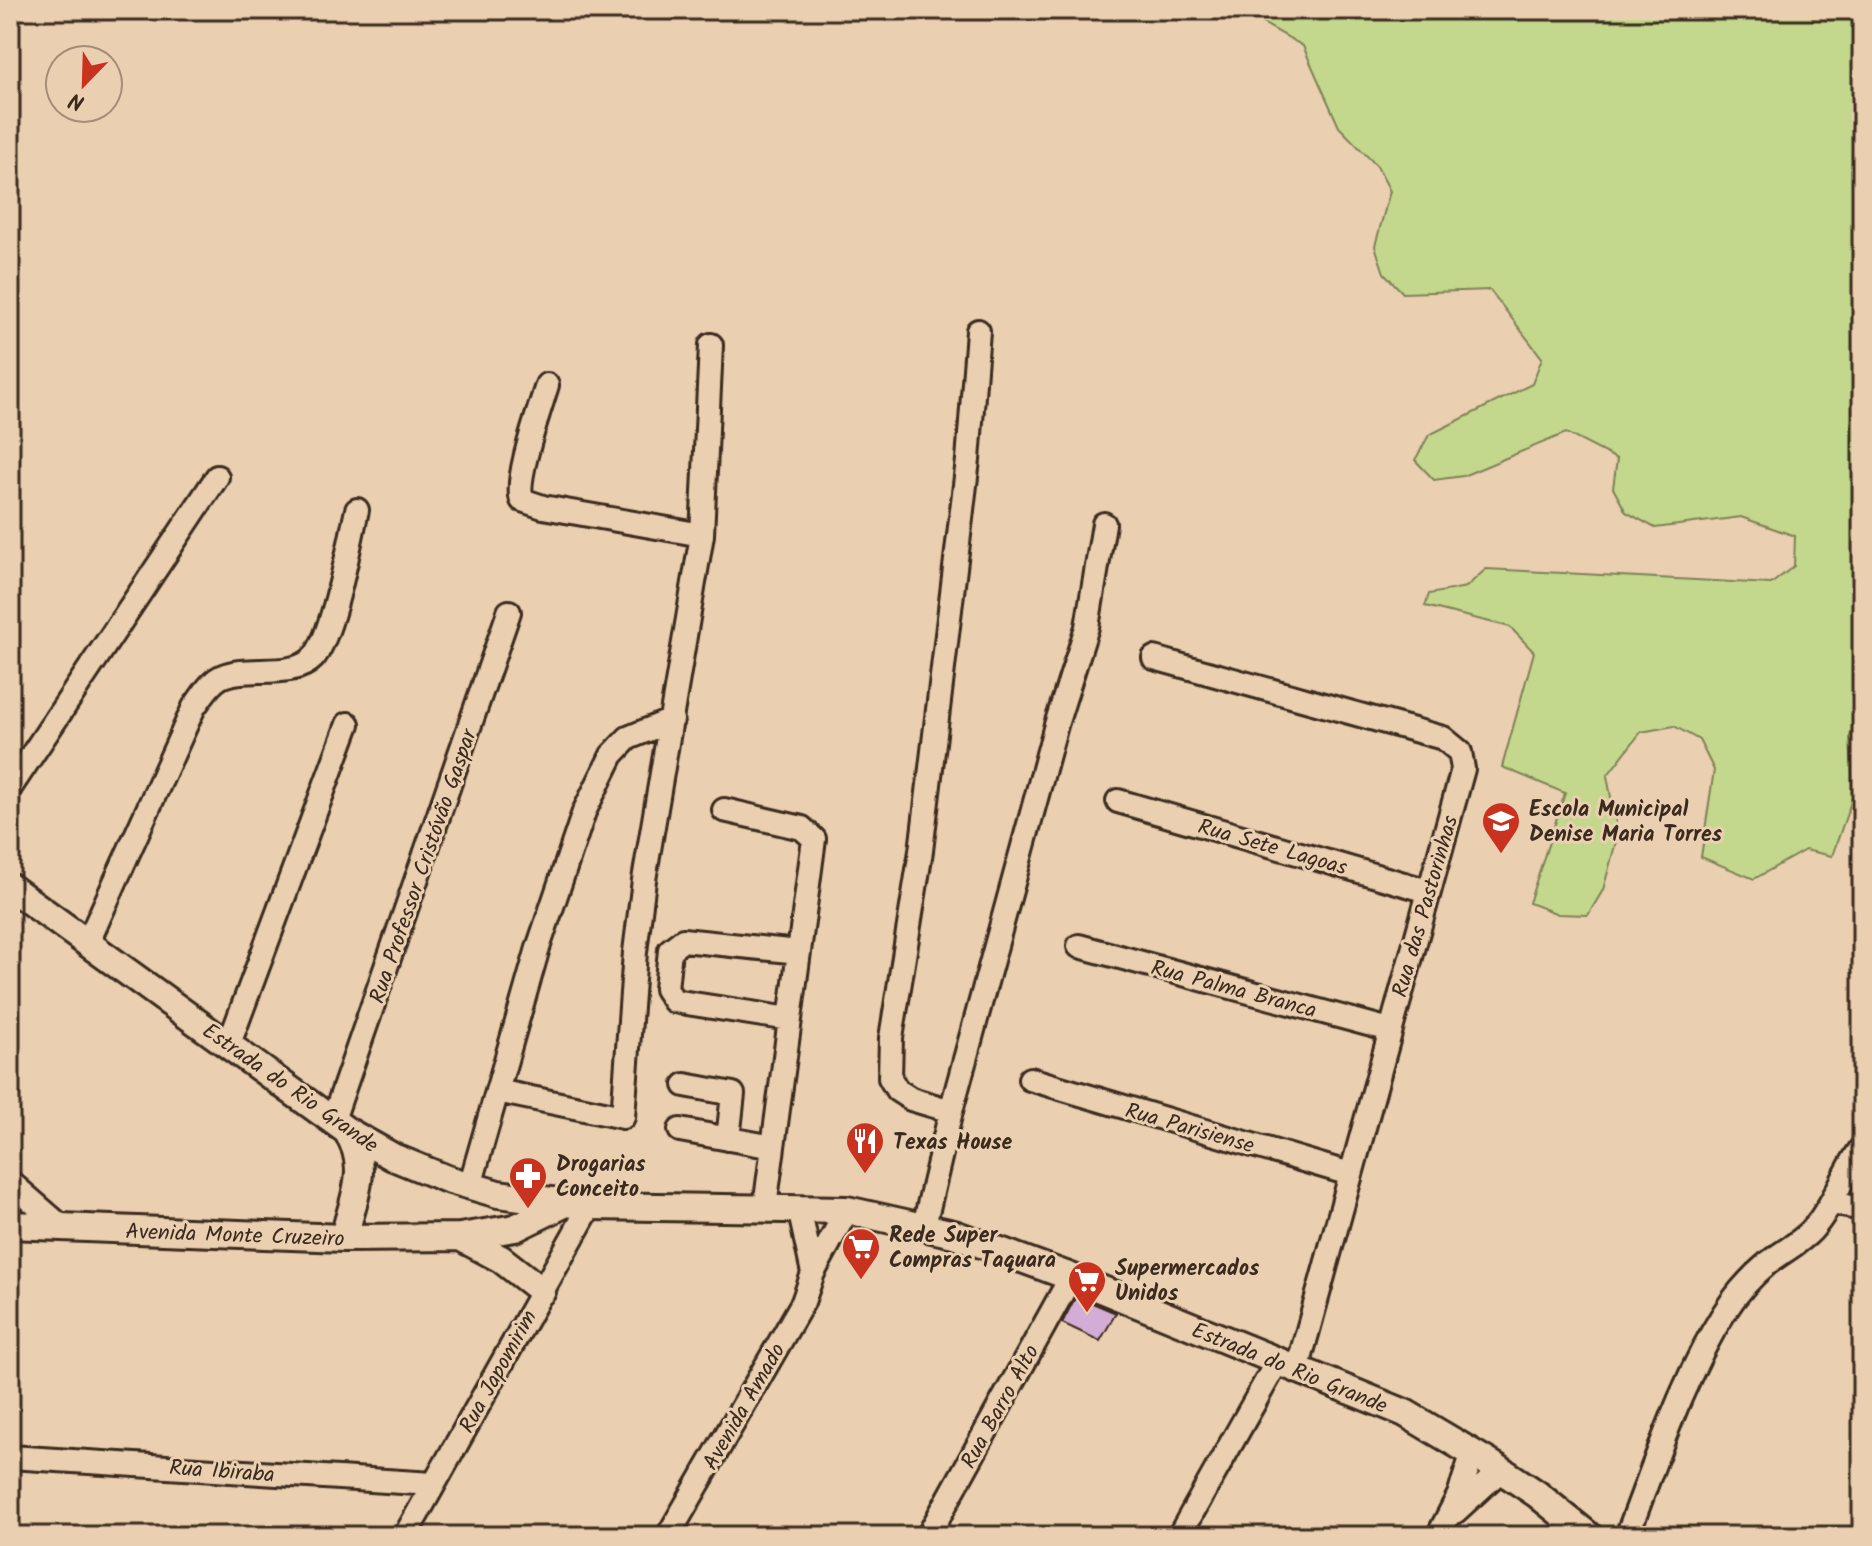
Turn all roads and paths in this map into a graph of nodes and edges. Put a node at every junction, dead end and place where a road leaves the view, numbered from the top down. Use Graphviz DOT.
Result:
graph roads {
  1 [pos="978,331"];
  2 [pos="711,345"];
  3 [pos="547,385"];
  4 [pos="217,477"];
  5 [pos="357,510"];
  6 [pos="1104,524"];
  7 [pos="702,535"];
  8 [pos="509,612"];
  9 [pos="1154,658"];
  10 [pos="672,720"];
  11 [pos="348,724"];
  12 [pos="10,788"];
  13 [pos="1118,801"];
  14 [pos="724,810"];
  15 [pos="10,887"];
  16 [pos="1428,891"];
  17 [pos="88,942"];
  18 [pos="1079,946"];
  19 [pos="799,952"];
  20 [pos="789,1019"];
  21 [pos="1390,1030"];
  22 [pos="229,1044"];
  23 [pos="1030,1079"];
  24 [pos="685,1085"];
  25 [pos="497,1091"];
  26 [pos="951,1111"];
  27 [pos="340,1126"];
  28 [pos="680,1130"];
  29 [pos="728,1139"];
  30 [pos="773,1147"];
  31 [pos="1862,1147"];
  32 [pos="368,1153"];
  33 [pos="1350,1174"];
  34 [pos="10,1182"];
  35 [pos="470,1186"];
  36 [pos="1832,1203"];
  37 [pos="577,1205"];
  38 [pos="765,1207"];
  39 [pos="799,1208"];
  40 [pos="1862,1209"];
  41 [pos="847,1210"];
  42 [pos="10,1225"];
  43 [pos="924,1226"];
  44 [pos="63,1228"];
  45 [pos="460,1237"];
  46 [pos="344,1238"];
  47 [pos="813,1273"];
  48 [pos="1071,1277"];
  49 [pos="542,1291"];
  50 [pos="1287,1366"];
  51 [pos="1473,1452"];
  52 [pos="10,1457"];
  53 [pos="1501,1470"];
  54 [pos="433,1484"];
  55 [pos="1443,1527"];
  56 [pos="405,1536"];
  57 [pos="668,1536"];
  58 [pos="928,1536"];
  59 [pos="1179,1536"];
  60 [pos="1589,1536"];
  61 [pos="1627,1536"];
  1 -- 26 [label="street"];
  2 -- 7 [label="street"];
  3 -- 7 [label="street"];
  4 -- 12 [label="street"];
  5 -- 17 [label="street"];
  6 -- 26 [label="street"];
  7 -- 10 [label="street"];
  8 -- 27 [label="street, Rua Professor Cristóvão Gaspar"];
  9 -- 16 [label="street, Rua das Pastorinhas"];
  10 -- 25 [label="street"];
  10 -- 25 [label="street"];
  11 -- 22 [label="street"];
  13 -- 16 [label="street, Rua Sete Lagoas"];
  14 -- 19 [label="street"];
  15 -- 17 [label="street, Estrada do Rio Grande"];
  16 -- 21 [label="street, Rua das Pastorinhas"];
  17 -- 22 [label="street, Estrada do Rio Grande"];
  18 -- 21 [label="street, Rua Palma Branca"];
  19 -- 20 [label="street"];
  19 -- 20 [label="street"];
  20 -- 30 [label="street"];
  21 -- 33 [label="street, Rua das Pastorinhas"];
  22 -- 27 [label="street, Estrada do Rio Grande"];
  23 -- 33 [label="street, Rua Parisiense"];
  24 -- 29 [label="street"];
  25 -- 35 [label="street"];
  26 -- 43 [label="street"];
  27 -- 32 [label="street"];
  28 -- 29 [label="street"];
  29 -- 30 [label="street"];
  30 -- 38 [label="street"];
  31 -- 36 [label="street"];
  32 -- 35 [label="street, Estrada do Rio Grande"];
  32 -- 46 [label="street"];
  33 -- 50 [label="street, Rua das Pastorinhas"];
  34 -- 44 [label="street"];
  35 -- 37 [label="street, Estrada do Rio Grande"];
  36 -- 40 [label="street"];
  36 -- 61 [label="street"];
  37 -- 38 [label="street, Estrada do Rio Grande"];
  37 -- 45 [label="street, Avenida Monte Cruzeiro"];
  37 -- 49 [label="street, Rua Japomirim"];
  38 -- 39 [label="street, Estrada do Rio Grande"];
  39 -- 41 [label="street, Estrada do Rio Grande"];
  39 -- 47 [label="street"];
  41 -- 43 [label="street, Estrada do Rio Grande"];
  41 -- 47 [label="street, Avenida Amado"];
  42 -- 44 [label="street, Avenida Monte Cruzeiro"];
  43 -- 48 [label="street, Estrada do Rio Grande"];
  44 -- 46 [label="street, Avenida Monte Cruzeiro"];
  45 -- 46 [label="street, Avenida Monte Cruzeiro"];
  45 -- 49 [label="street, Avenida Monte Cruzeiro"];
  47 -- 57 [label="street, Avenida Amado"];
  48 -- 50 [label="street, Estrada do Rio Grande"];
  48 -- 58 [label="street, Rua Barro Alto"];
  49 -- 54 [label="street, Rua Japomirim"];
  50 -- 51 [label="street, Estrada do Rio Grande"];
  50 -- 59 [label="street, Rua das Pastorinhas"];
  51 -- 53 [label="street, Estrada do Rio Grande"];
  51 -- 55 [label="street"];
  52 -- 54 [label="street, Rua Ibiraba"];
  53 -- 55 [label="street"];
  53 -- 60 [label="street, Estrada do Rio Grande"];
  54 -- 56 [label="street, Rua Japomirim"];
}
